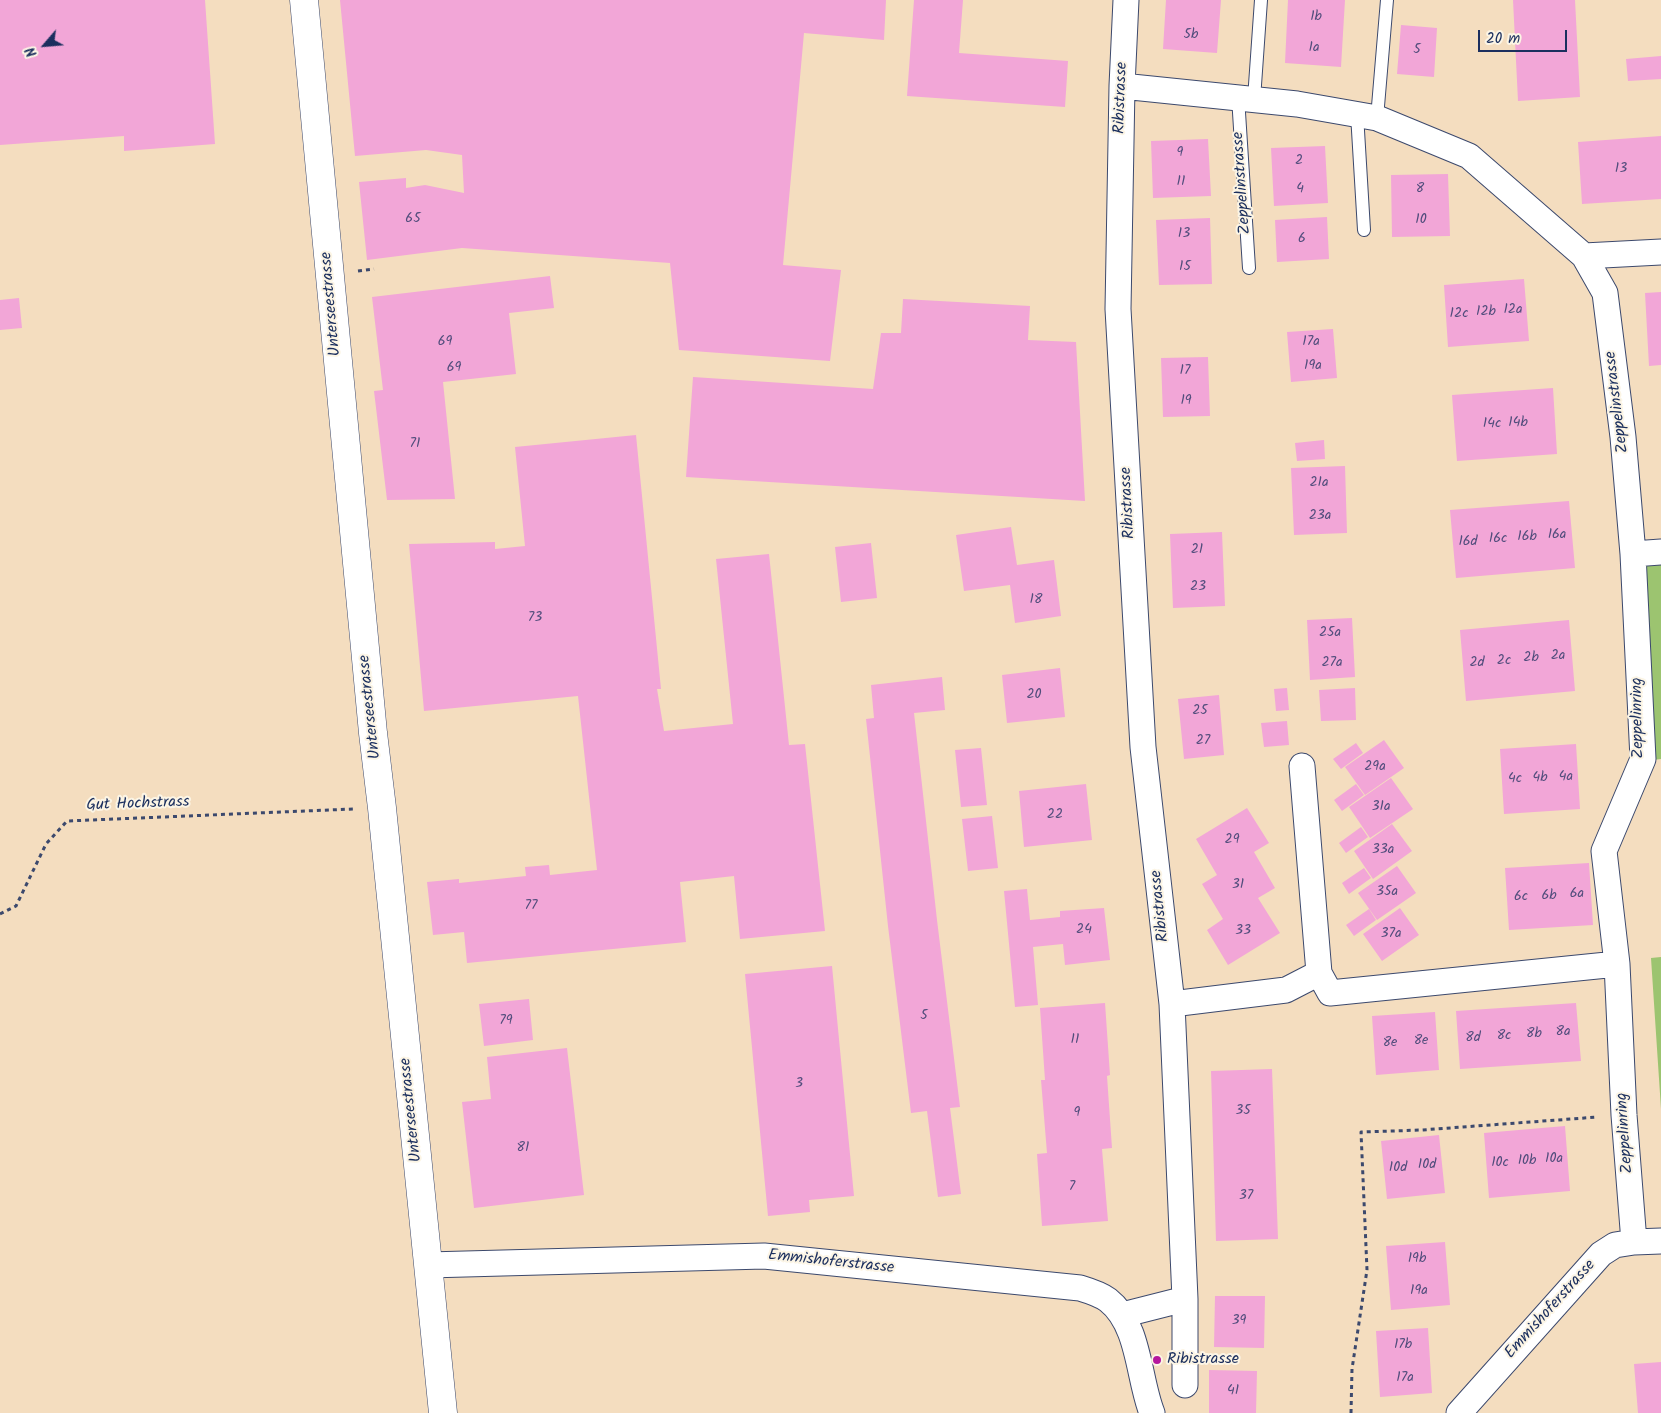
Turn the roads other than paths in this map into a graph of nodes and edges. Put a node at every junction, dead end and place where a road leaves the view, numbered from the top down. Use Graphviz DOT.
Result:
graph roads {
  1 [pos="304,0"];
  2 [pos="1126,0"];
  3 [pos="1261,0"];
  4 [pos="1387,0"];
  5 [pos="1122,86"];
  6 [pos="1246,98"];
  7 [pos="1367,116"];
  8 [pos="1364,230"];
  9 [pos="1661,252"];
  10 [pos="1584,256"];
  11 [pos="1249,268"];
  12 [pos="1661,552"];
  13 [pos="1632,554"];
  14 [pos="1302,766"];
  15 [pos="1617,964"];
  16 [pos="1319,973"];
  17 [pos="1172,1004"];
  18 [pos="1661,1241"];
  19 [pos="1634,1242"];
  20 [pos="428,1265"];
  21 [pos="1185,1299"];
  22 [pos="1122,1315"];
  23 [pos="1185,1385"];
  24 [pos="443,1413"];
  25 [pos="1152,1413"];
  26 [pos="1459,1413"];
  1 -- 20 [label="street, Unterseestrasse"];
  2 -- 5 [label="street, Ribistrasse"];
  3 -- 6 [label="lane, Zeppelinstrasse"];
  4 -- 7 [label="lane"];
  5 -- 6 [label="street, Zeppelinstrasse"];
  5 -- 17 [label="street, Ribistrasse"];
  6 -- 7 [label="street, Zeppelinstrasse"];
  6 -- 11 [label="lane, Zeppelinstrasse"];
  7 -- 8 [label="lane"];
  7 -- 10 [label="street, Zeppelinstrasse"];
  9 -- 10 [label="street"];
  10 -- 13 [label="street, Zeppelinstrasse"];
  12 -- 13 [label="street"];
  13 -- 15 [label="street, Zeppelinring"];
  14 -- 16 [label="street"];
  15 -- 16 [label="street"];
  15 -- 19 [label="street, Zeppelinring"];
  16 -- 17 [label="street"];
  17 -- 21 [label="street, Ribistrasse"];
  18 -- 19 [label="street, Emmishoferstrasse"];
  19 -- 26 [label="street, Emmishoferstrasse"];
  20 -- 22 [label="street, Emmishoferstrasse"];
  20 -- 24 [label="street, Unterseestrasse"];
  21 -- 22 [label="street"];
  21 -- 23 [label="street, Ribistrasse"];
  22 -- 25 [label="street, Emmishoferstrasse"];
}
